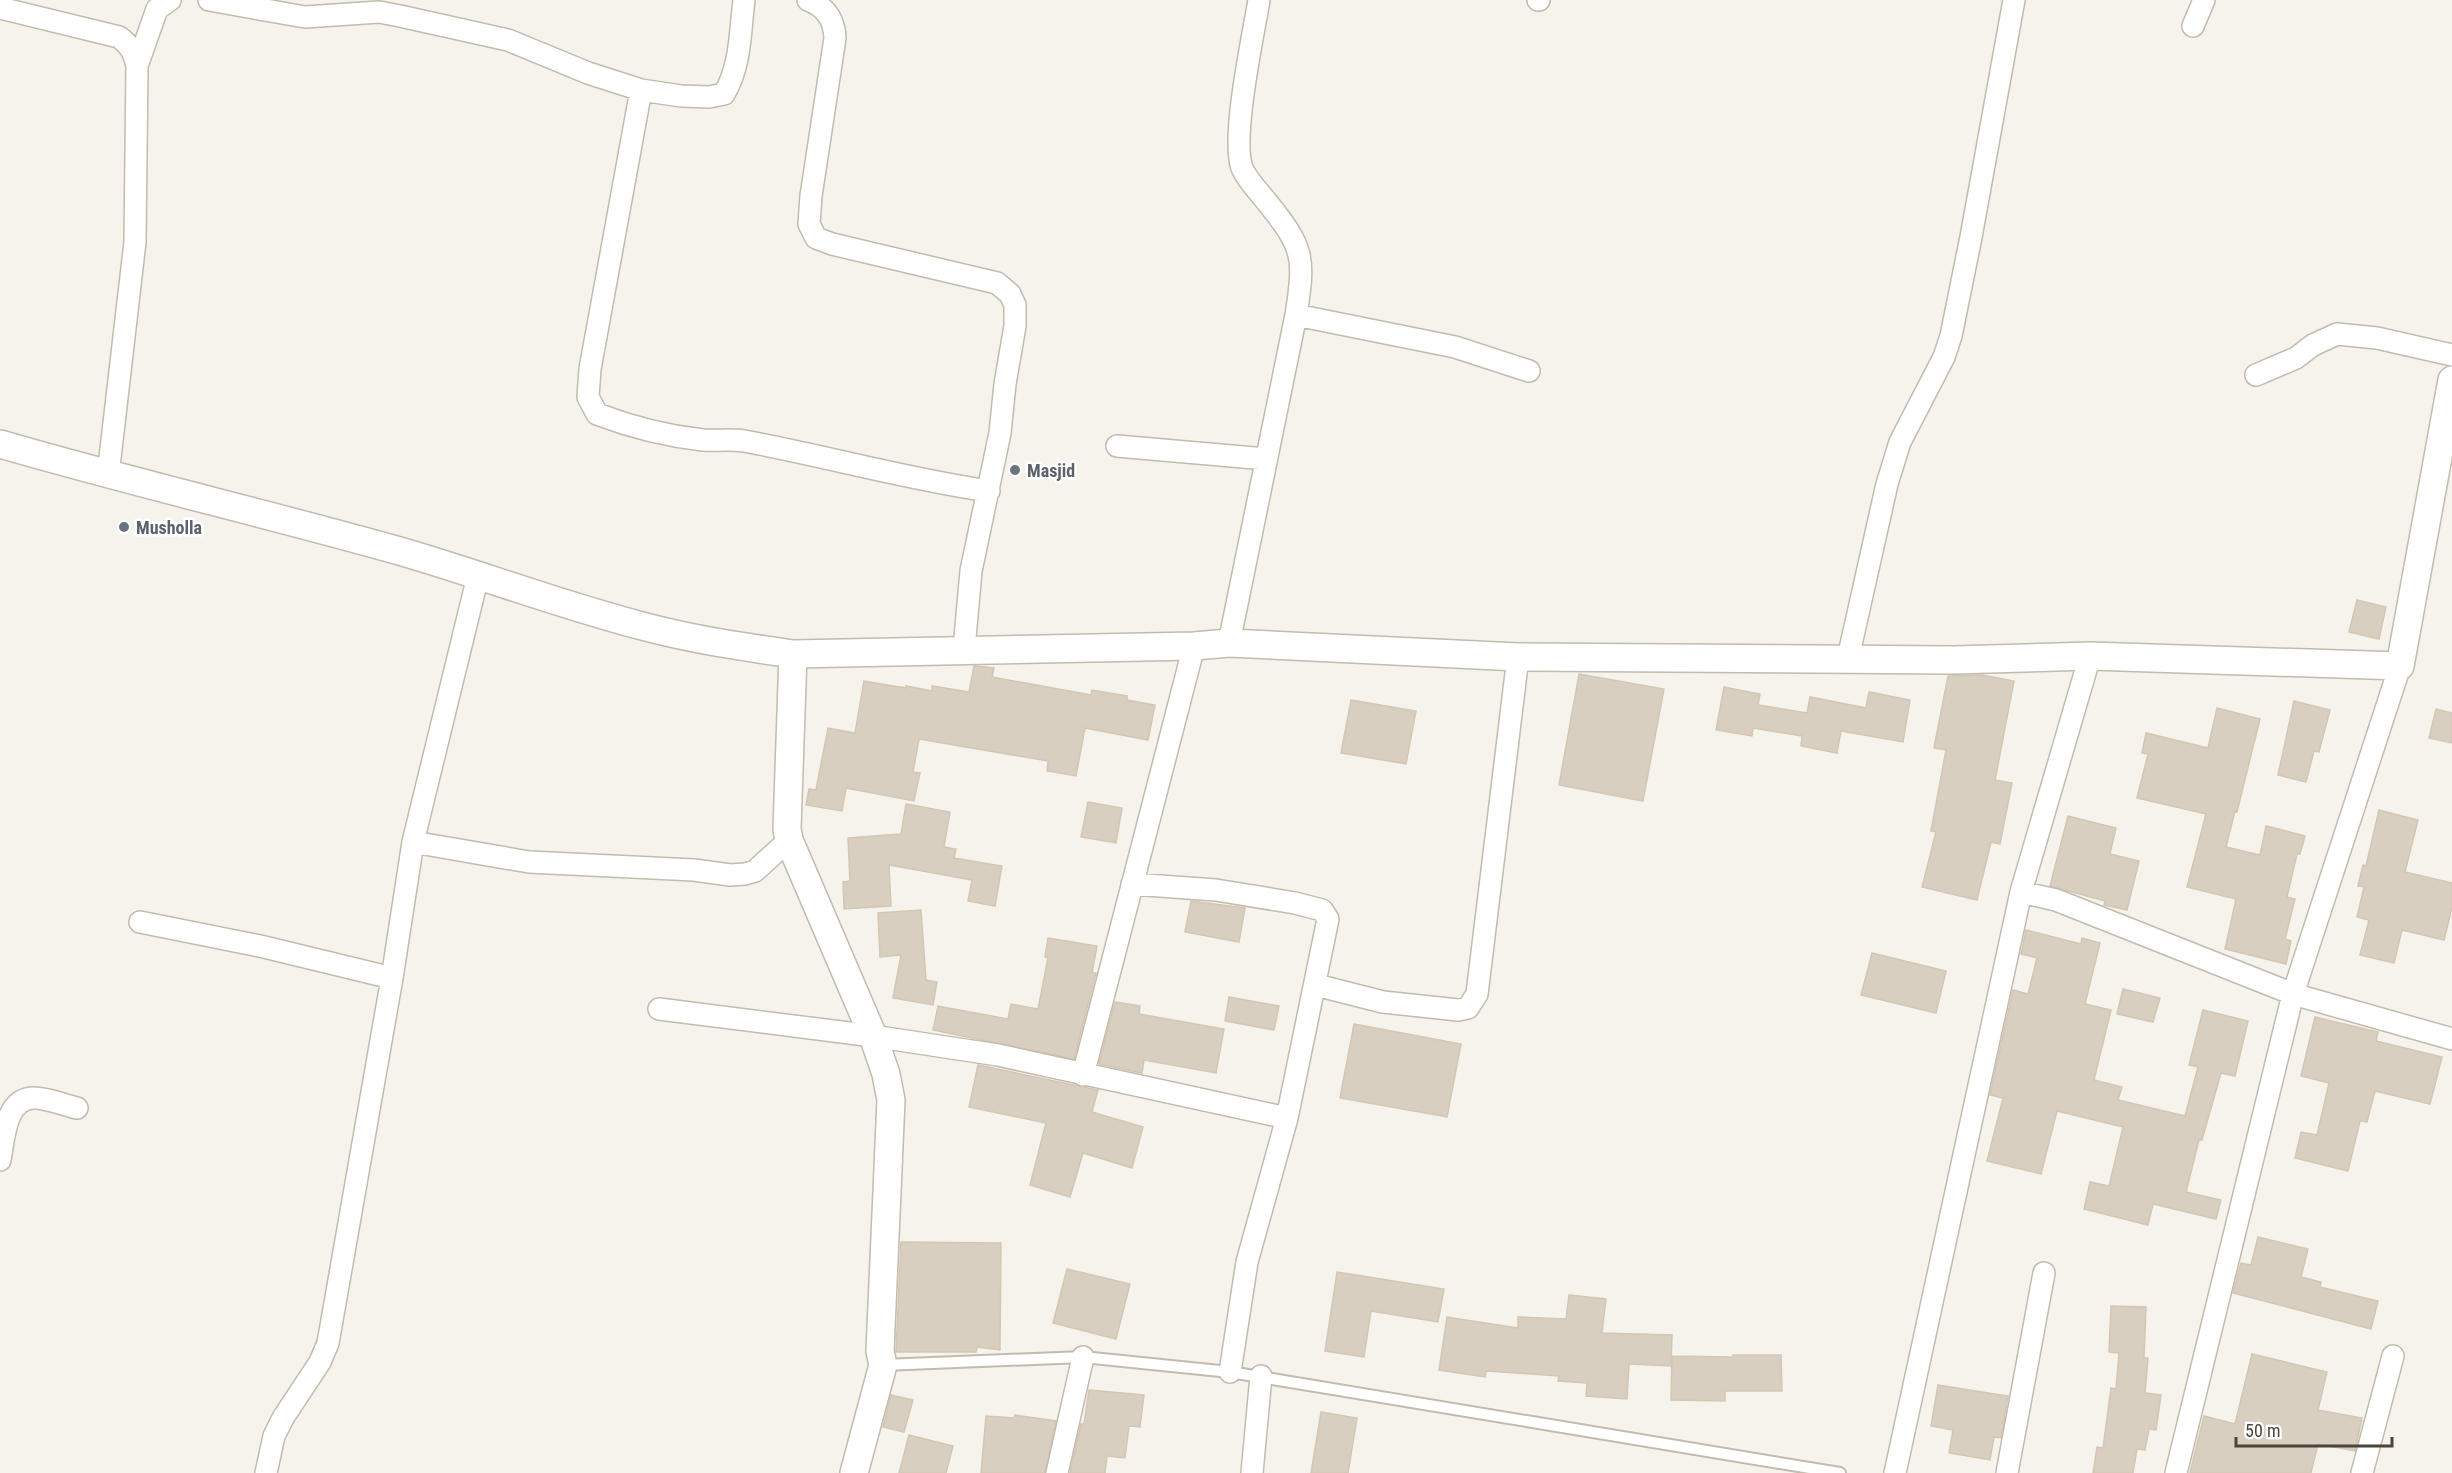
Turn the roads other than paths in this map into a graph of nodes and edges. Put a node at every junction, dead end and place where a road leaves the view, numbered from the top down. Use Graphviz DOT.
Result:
graph roads {
  1 [pos="170,0"];
  2 [pos="209,0"];
  3 [pos="744,0"];
  4 [pos="808,0"];
  5 [pos="1259,0"];
  6 [pos="2014,0"];
  7 [pos="2204,0"];
  8 [pos="0,8"];
  9 [pos="402,8"];
  10 [pos="2193,26"];
  11 [pos="137,66"];
  12 [pos="641,90"];
  13 [pos="1296,315"];
  14 [pos="2452,355"];
  15 [pos="1529,370"];
  16 [pos="2256,375"];
  17 [pos="2452,380"];
  18 [pos="0,444"];
  19 [pos="1118,446"];
  20 [pos="1266,459"];
  21 [pos="108,475"];
  22 [pos="989,491"];
  23 [pos="478,576"];
  24 [pos="1229,643"];
  25 [pos="1194,646"];
  26 [pos="964,649"];
  27 [pos="793,654"];
  28 [pos="2090,656"];
  29 [pos="1518,657"];
  30 [pos="1848,658"];
  31 [pos="2400,666"];
  32 [pos="789,840"];
  33 [pos="413,842"];
  34 [pos="1132,884"];
  35 [pos="2021,892"];
  36 [pos="140,922"];
  37 [pos="392,978"];
  38 [pos="1316,985"];
  39 [pos="2293,994"];
  40 [pos="659,1009"];
  41 [pos="873,1036"];
  42 [pos="2452,1039"];
  43 [pos="1083,1075"];
  44 [pos="77,1108"];
  45 [pos="1287,1118"];
  46 [pos="0,1160"];
  47 [pos="2044,1273"];
  48 [pos="2393,1356"];
  49 [pos="1083,1357"];
  50 [pos="883,1365"];
  51 [pos="1230,1372"];
  52 [pos="1261,1376"];
  53 [pos="266,1473"];
  54 [pos="854,1473"];
  55 [pos="1057,1473"];
  56 [pos="1252,1473"];
  57 [pos="1840,1473"];
  58 [pos="1895,1473"];
  59 [pos="2007,1473"];
  60 [pos="2176,1473"];
  61 [pos="2362,1473"];
  1 -- 11 [label="street"];
  2 -- 9 [label="street"];
  3 -- 12 [label="street"];
  4 -- 22 [label="street"];
  5 -- 13 [label="street"];
  6 -- 30 [label="street"];
  7 -- 10 [label="street"];
  8 -- 11 [label="street"];
  9 -- 12 [label="street"];
  11 -- 21 [label="street"];
  12 -- 22 [label="street"];
  13 -- 15 [label="street"];
  13 -- 20 [label="street"];
  14 -- 16 [label="street"];
  17 -- 31 [label="street"];
  18 -- 21 [label="street"];
  19 -- 20 [label="street"];
  20 -- 24 [label="street"];
  21 -- 23 [label="street"];
  22 -- 26 [label="street"];
  23 -- 27 [label="street"];
  23 -- 33 [label="street"];
  24 -- 25 [label="street"];
  24 -- 29 [label="street"];
  25 -- 26 [label="street"];
  25 -- 34 [label="street"];
  26 -- 27 [label="street"];
  27 -- 32 [label="street"];
  28 -- 30 [label="street"];
  28 -- 31 [label="street"];
  28 -- 35 [label="street"];
  29 -- 30 [label="street"];
  29 -- 38 [label="street"];
  31 -- 39 [label="street"];
  32 -- 33 [label="street"];
  32 -- 41 [label="street"];
  33 -- 37 [label="street"];
  34 -- 38 [label="street"];
  34 -- 43 [label="street"];
  35 -- 39 [label="street"];
  35 -- 58 [label="street"];
  36 -- 37 [label="street"];
  37 -- 53 [label="street"];
  38 -- 45 [label="street"];
  39 -- 42 [label="street"];
  39 -- 60 [label="street"];
  40 -- 41 [label="street"];
  41 -- 43 [label="street"];
  41 -- 50 [label="street"];
  43 -- 45 [label="street"];
  44 -- 46 [label="street"];
  45 -- 51 [label="street"];
  47 -- 59 [label="street"];
  48 -- 61 [label="street"];
  49 -- 50 [label="lane"];
  49 -- 51 [label="lane"];
  49 -- 55 [label="street"];
  50 -- 54 [label="street"];
  51 -- 52 [label="lane"];
  52 -- 56 [label="street"];
  52 -- 57 [label="lane"];
}
